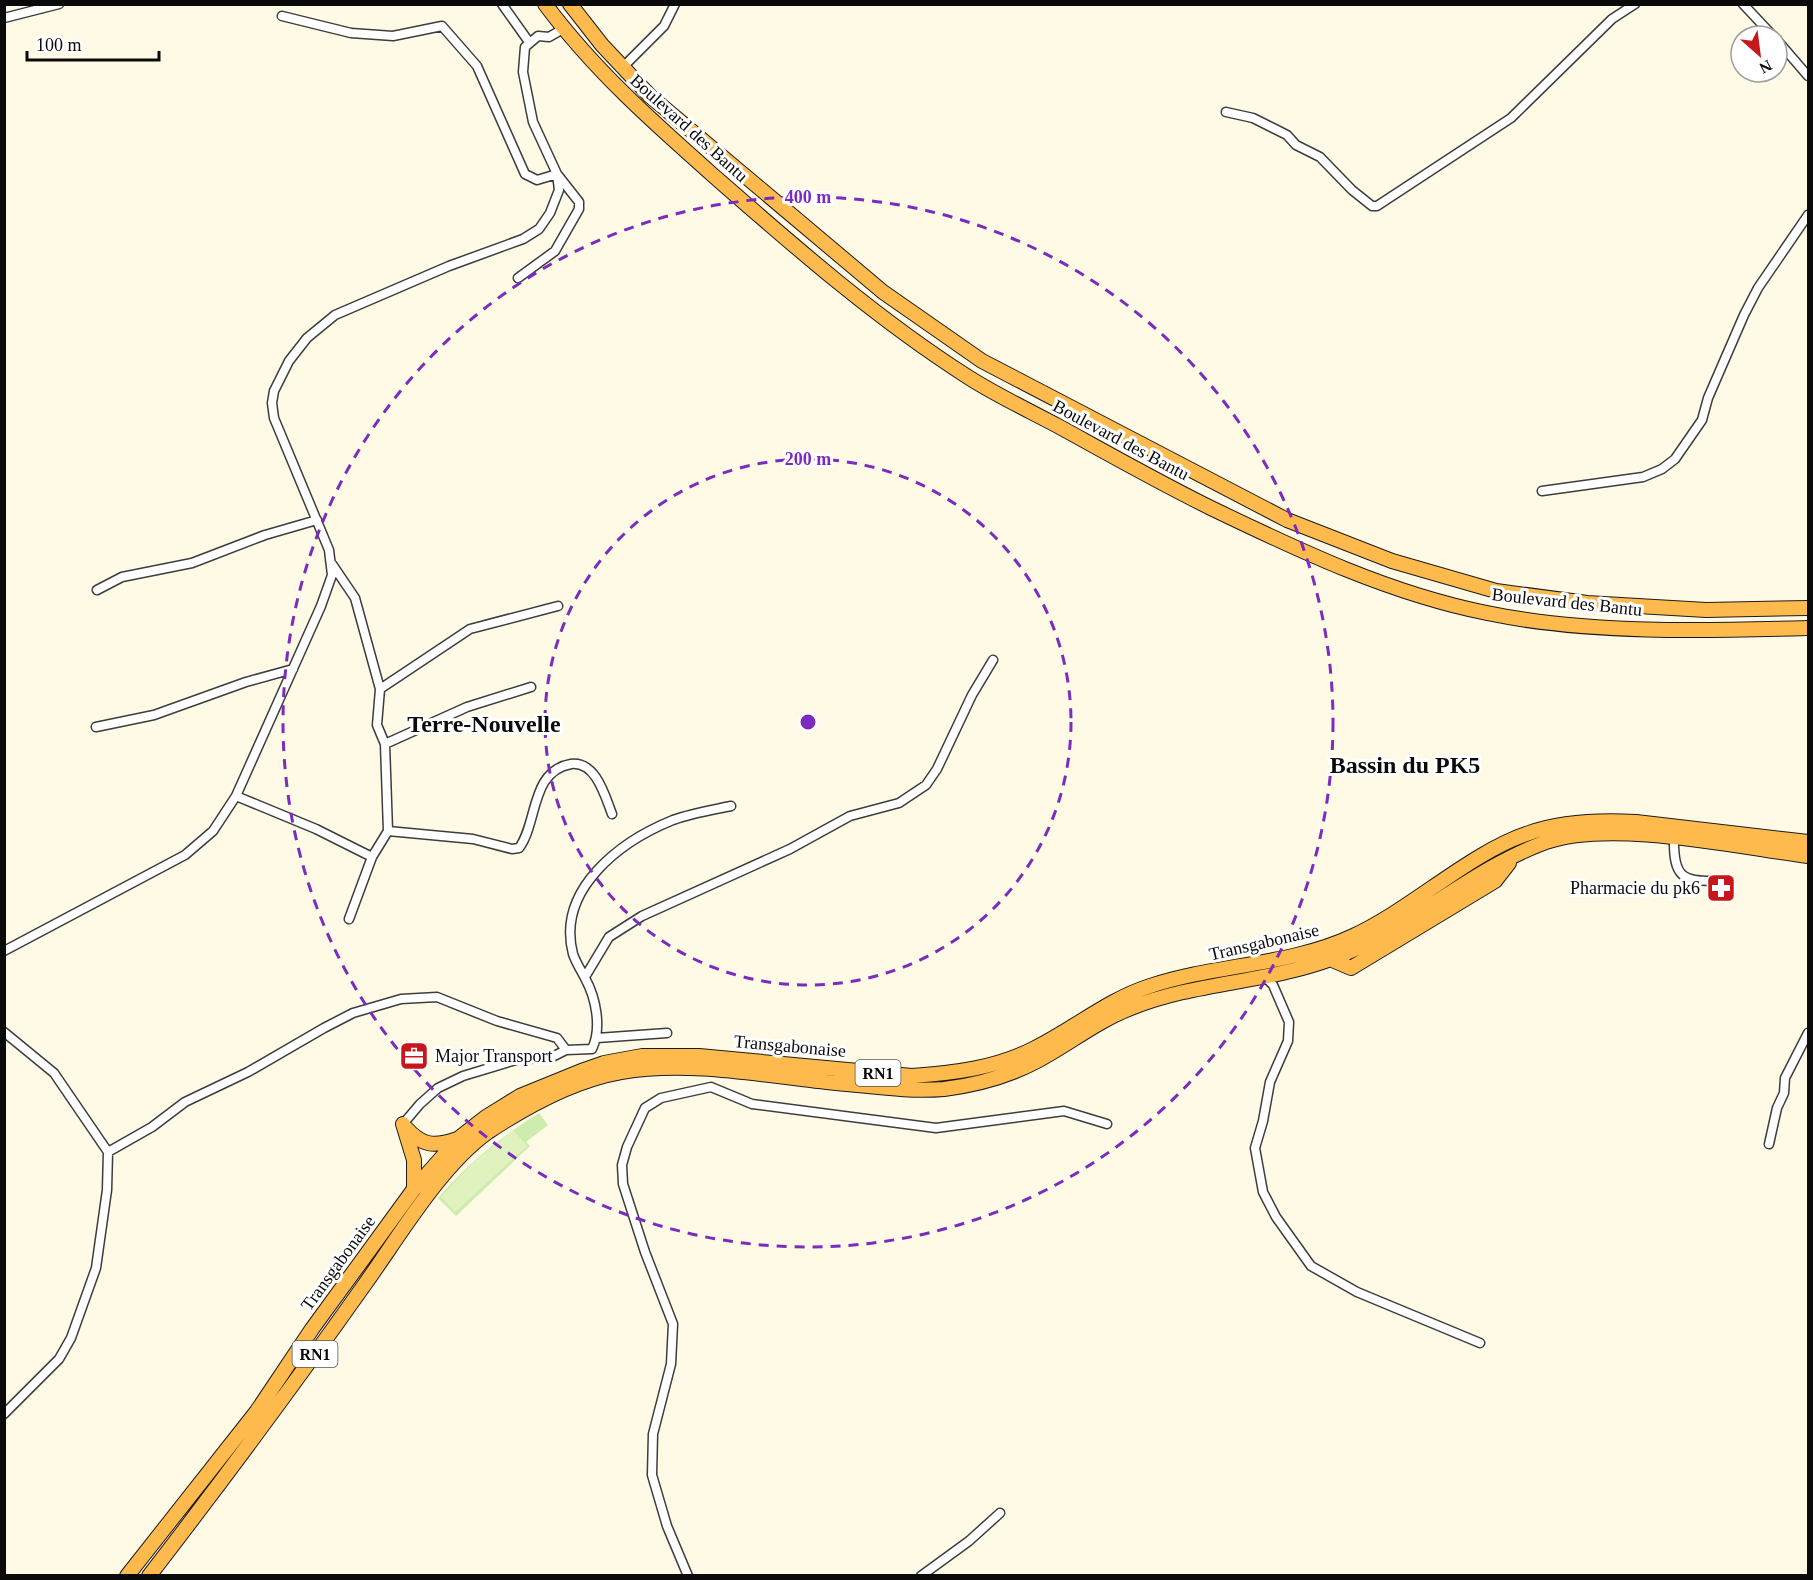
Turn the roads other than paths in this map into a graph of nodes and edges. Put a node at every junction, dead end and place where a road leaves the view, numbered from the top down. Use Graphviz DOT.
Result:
graph roads {
  1 [pos="59,4"];
  2 [pos="502,4"];
  3 [pos="545,4"];
  4 [pos="570,4"];
  5 [pos="675,4"];
  6 [pos="1635,4"];
  7 [pos="1743,4"];
  8 [pos="282,16"];
  9 [pos="4,18"];
  10 [pos="1762,24"];
  11 [pos="563,29"];
  12 [pos="529,42"];
  13 [pos="1789,54"];
  14 [pos="622,68"];
  15 [pos="1809,76"];
  16 [pos="1226,112"];
  17 [pos="557,174"];
  18 [pos="1809,215"];
  19 [pos="518,278"];
  20 [pos="1542,491"];
  21 [pos="317,520"];
  22 [pos="332,563"];
  23 [pos="97,590"];
  24 [pos="558,606"];
  25 [pos="1809,608"];
  26 [pos="1809,628"];
  27 [pos="993,660"];
  28 [pos="293,669"];
  29 [pos="531,687"];
  30 [pos="380,689"];
  31 [pos="96,727"];
  32 [pos="385,744"];
  33 [pos="236,796"];
  34 [pos="731,806"];
  35 [pos="612,814"];
  36 [pos="388,831"];
  37 [pos="1674,838"];
  38 [pos="1809,842"];
  39 [pos="1809,856"];
  40 [pos="372,857"];
  41 [pos="1730,882"];
  42 [pos="349,919"];
  43 [pos="4,951"];
  44 [pos="1264,975"];
  45 [pos="585,977"];
  46 [pos="4,1032"];
  47 [pos="667,1033"];
  48 [pos="1809,1033"];
  49 [pos="597,1038"];
  50 [pos="566,1050"];
  51 [pos="714,1070"];
  52 [pos="711,1087"];
  53 [pos="1107,1124"];
  54 [pos="403,1125"];
  55 [pos="459,1138"];
  56 [pos="1768,1144"];
  57 [pos="108,1152"];
  58 [pos="414,1190"];
  59 [pos="1480,1343"];
  60 [pos="4,1414"];
  61 [pos="1000,1513"];
  62 [pos="127,1575"];
  63 [pos="148,1575"];
  64 [pos="688,1575"];
  65 [pos="921,1575"];
  1 -- 9 [label="street"];
  2 -- 12 [label="street"];
  3 -- 11 [label="highway, Boulevard des Bantu"];
  4 -- 14 [label="highway, Boulevard des Bantu"];
  5 -- 14 [label="street"];
  6 -- 16 [label="street"];
  7 -- 10 [label="street"];
  8 -- 17 [label="street"];
  11 -- 12 [label="street"];
  11 -- 26 [label="highway, Boulevard des Bantu"];
  12 -- 17 [label="street"];
  13 -- 15 [label="street"];
  14 -- 25 [label="highway, Boulevard des Bantu"];
  17 -- 19 [label="street"];
  17 -- 21 [label="street"];
  18 -- 20 [label="street"];
  21 -- 22 [label="street"];
  21 -- 23 [label="street"];
  22 -- 28 [label="street"];
  22 -- 30 [label="street"];
  24 -- 30 [label="street"];
  27 -- 45 [label="street"];
  28 -- 31 [label="street"];
  28 -- 33 [label="street"];
  29 -- 32 [label="street"];
  30 -- 32 [label="street"];
  32 -- 36 [label="street"];
  33 -- 40 [label="street"];
  33 -- 43 [label="street"];
  34 -- 45 [label="street"];
  35 -- 36 [label="street"];
  36 -- 40 [label="street"];
  37 -- 39 [label="highway, Transgabonaise / RN1"];
  37 -- 41 [label="street"];
  37 -- 44 [label="highway, Transgabonaise / RN1"];
  38 -- 55 [label="highway, Transgabonaise / RN1"];
  40 -- 42 [label="street"];
  44 -- 51 [label="highway, Transgabonaise / RN1"];
  44 -- 59 [label="street"];
  45 -- 49 [label="street"];
  46 -- 57 [label="street"];
  47 -- 49 [label="street"];
  48 -- 56 [label="street"];
  49 -- 50 [label="street"];
  50 -- 54 [label="street"];
  50 -- 57 [label="street"];
  51 -- 52 [label="street"];
  51 -- 63 [label="highway, Transgabonaise / RN1"];
  52 -- 53 [label="street"];
  52 -- 64 [label="street"];
  54 -- 55 [label="highway"];
  54 -- 58 [label="highway"];
  55 -- 58 [label="highway, Transgabonaise / RN1"];
  57 -- 60 [label="street"];
  58 -- 62 [label="highway, Transgabonaise / RN1"];
  61 -- 65 [label="street"];
}
